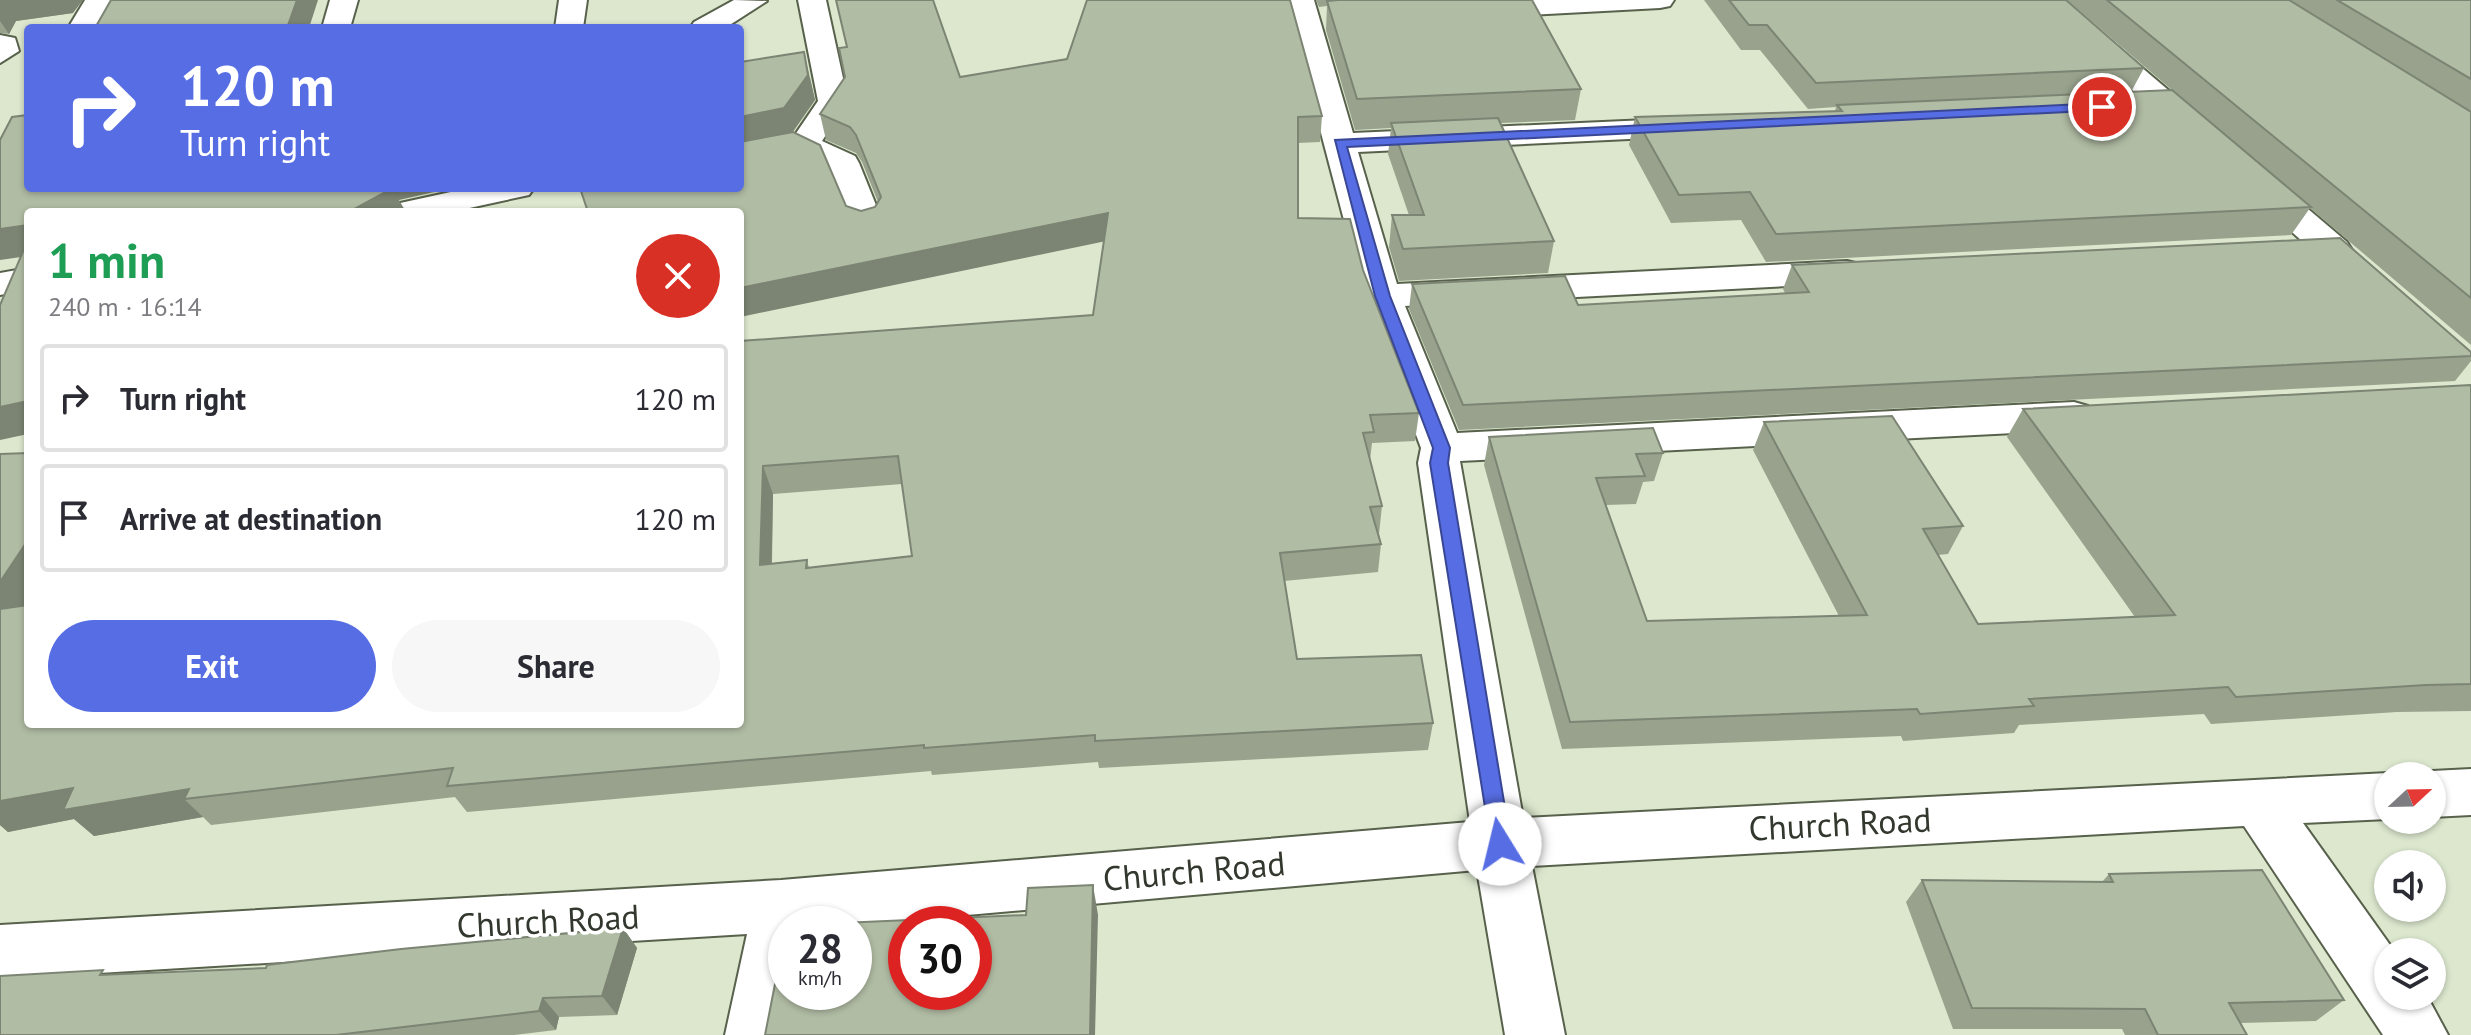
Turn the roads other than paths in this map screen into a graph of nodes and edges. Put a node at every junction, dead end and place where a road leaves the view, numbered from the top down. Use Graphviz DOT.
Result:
graph roads {
  1 [pos="99,0"];
  2 [pos="344,0"];
  3 [pos="573,0"];
  4 [pos="724,0"];
  5 [pos="812,0"];
  6 [pos="1660,0"];
  7 [pos="2045,0"];
  8 [pos="755,1"];
  9 [pos="1444,11"];
  10 [pos="1313,12"];
  11 [pos="84,24"];
  12 [pos="337,24"];
  13 [pos="570,24"];
  14 [pos="712,24"];
  15 [pos="0,41"];
  16 [pos="0,57"];
  17 [pos="2166,104"];
  18 [pos="2118,106"];
  19 [pos="1721,125"];
  20 [pos="1339,143"];
  21 [pos="2214,146"];
  22 [pos="2238,167"];
  23 [pos="502,198"];
  24 [pos="431,208"];
  25 [pos="867,225"];
  26 [pos="2279,250"];
  27 [pos="2334,250"];
  28 [pos="1885,270"];
  29 [pos="2362,277"];
  30 [pos="24,280"];
  31 [pos="0,284"];
  32 [pos="1382,296"];
  33 [pos="2107,415"];
  34 [pos="1442,448"];
  35 [pos="2471,792"];
  36 [pos="2446,793"];
  37 [pos="2374,797"];
  38 [pos="2258,802"];
  39 [pos="1500,844"];
  40 [pos="781,906"];
  41 [pos="768,907"];
  42 [pos="0,952"];
  43 [pos="768,970"];
  44 [pos="2374,971"];
  45 [pos="2401,1010"];
  46 [pos="755,1035"];
  47 [pos="1535,1035"];
  48 [pos="2418,1035"];
  1 -- 11 [label="street"];
  2 -- 12 [label="street"];
  3 -- 13 [label="street"];
  4 -- 8 [label="street"];
  5 -- 25 [label="street"];
  6 -- 9 [label="street"];
  7 -- 17 [label="street"];
  8 -- 14 [label="street"];
  10 -- 20 [label="street"];
  15 -- 16 [label="lane"];
  17 -- 18 [label="street"];
  17 -- 21 [label="street"];
  19 -- 20 [label="street"];
  20 -- 32 [label="street"];
  22 -- 27 [label="street"];
  23 -- 24 [label="street"];
  26 -- 27 [label="street"];
  27 -- 29 [label="street"];
  28 -- 32 [label="street"];
  30 -- 31 [label="street"];
  32 -- 34 [label="street"];
  33 -- 34 [label="street"];
  34 -- 39 [label="street"];
  35 -- 36 [label="street"];
  37 -- 38 [label="street, Church Road"];
  38 -- 39 [label="street, Church Road"];
  38 -- 44 [label="street"];
  39 -- 40 [label="street, Church Road"];
  39 -- 47 [label="street"];
  41 -- 42 [label="street, Church Road"];
  43 -- 46 [label="street"];
  45 -- 48 [label="street"];
}
